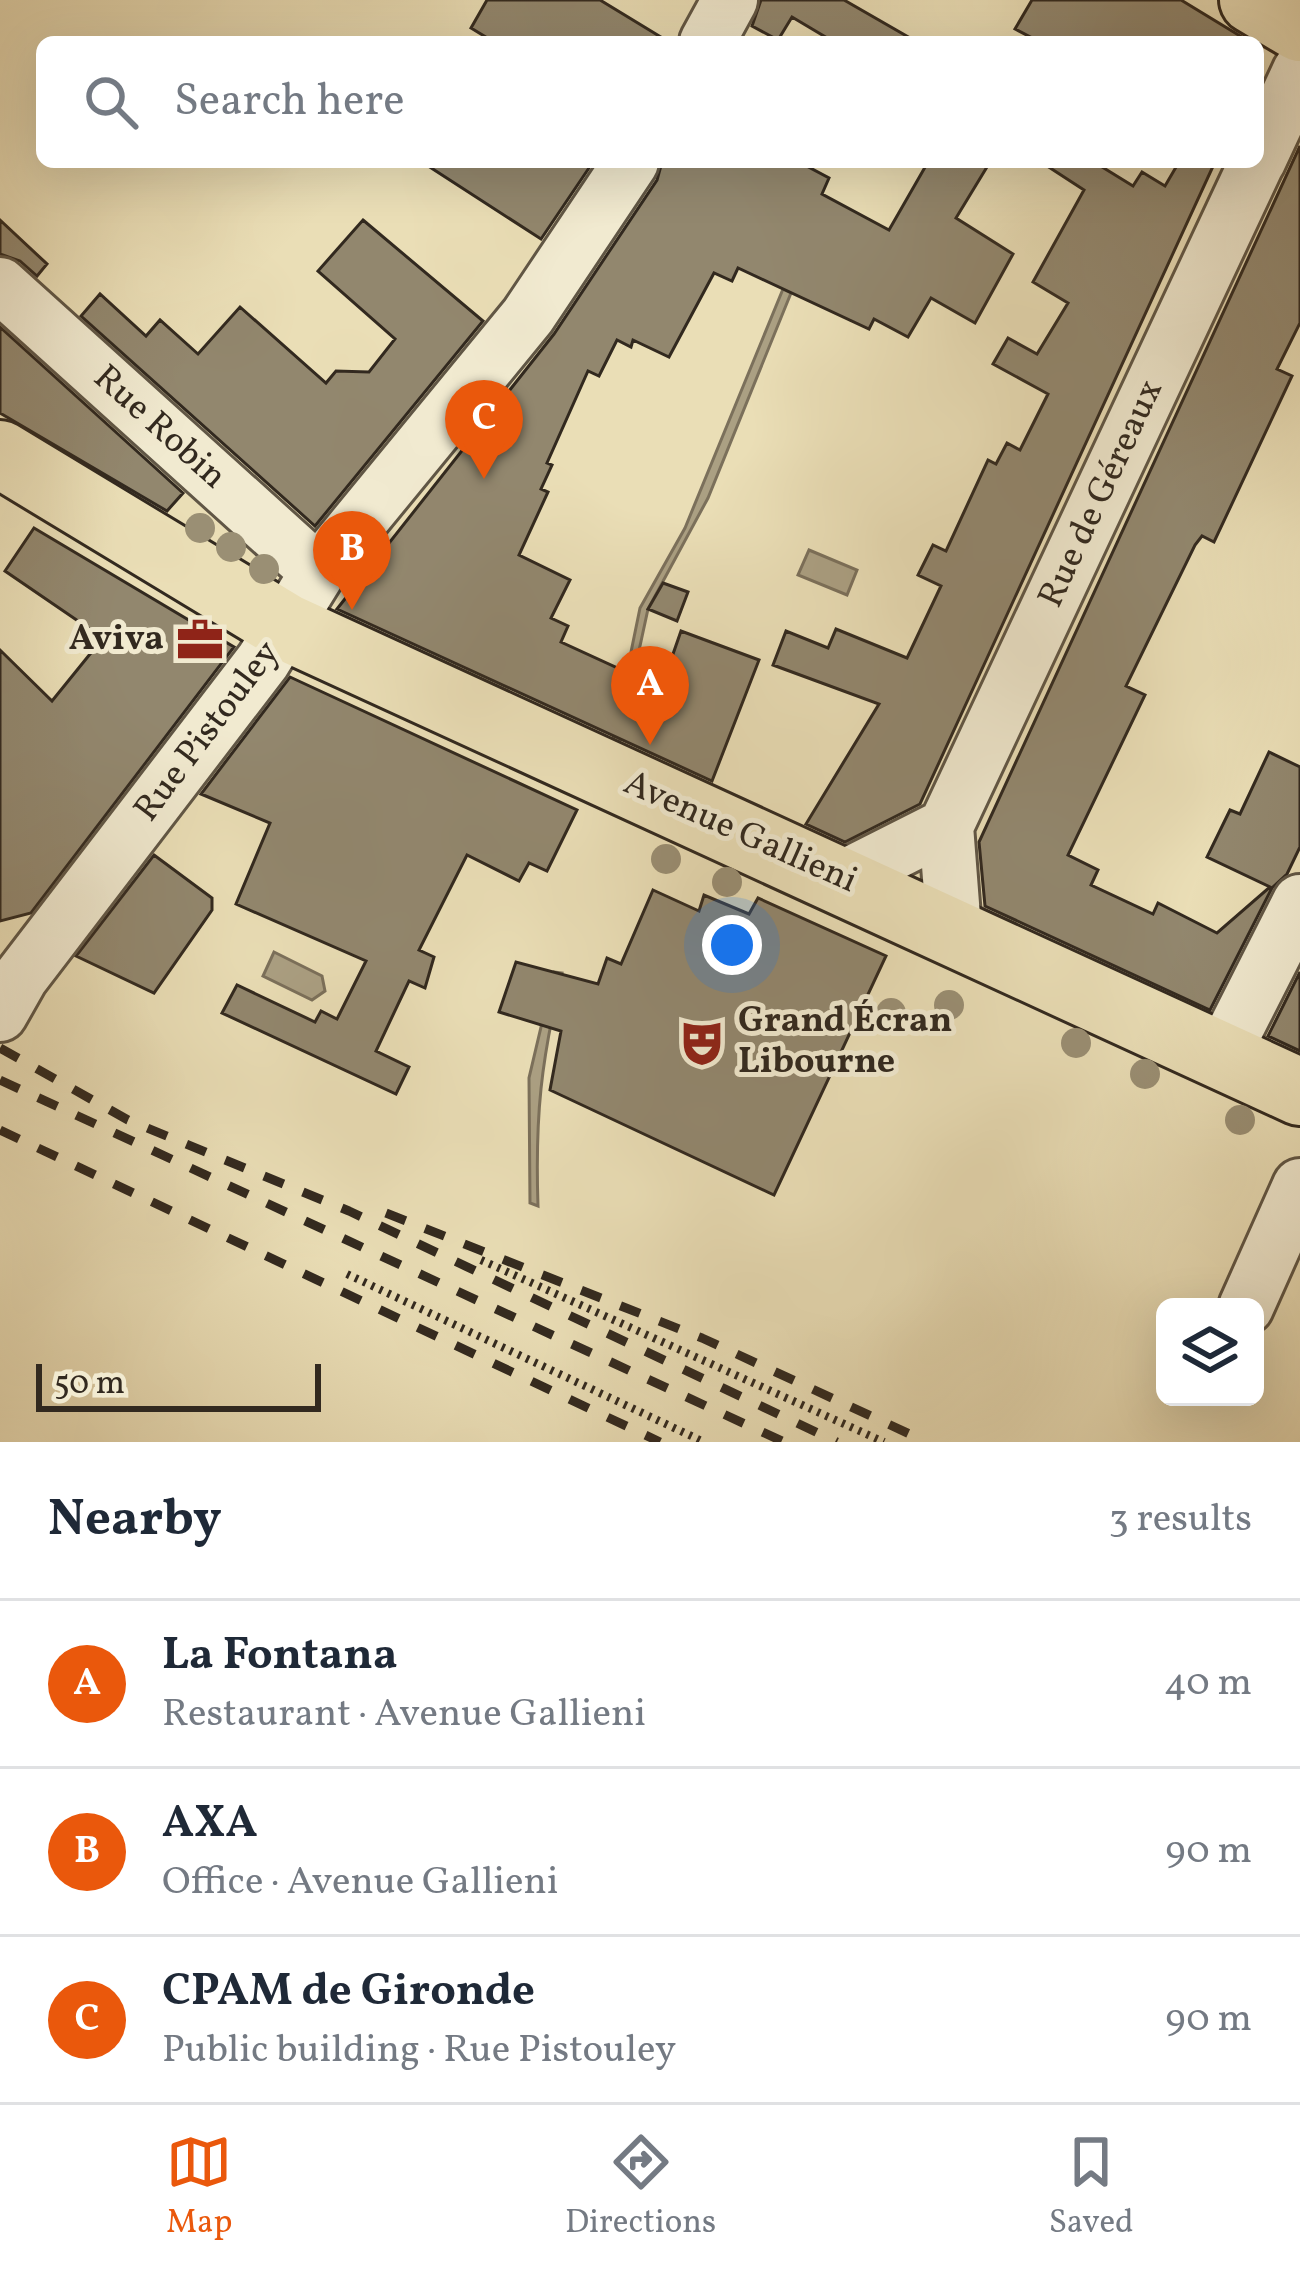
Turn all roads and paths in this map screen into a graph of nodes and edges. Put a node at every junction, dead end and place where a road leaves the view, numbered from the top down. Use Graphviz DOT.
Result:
graph roads {
  1 [pos="730,0"];
  2 [pos="1253,0"];
  3 [pos="1300,28"];
  4 [pos="710,36"];
  5 [pos="1300,71"];
  6 [pos="1264,148"];
  7 [pos="627,168"];
  8 [pos="1255,168"];
  9 [pos="0,285"];
  10 [pos="0,454"];
  11 [pos="302,599"];
  12 [pos="946,826"];
  13 [pos="842,879"];
  14 [pos="1300,902"];
  15 [pos="954,930"];
  16 [pos="7,986"];
  17 [pos="1222,1056"];
  18 [pos="1300,1093"];
  19 [pos="1300,1186"];
  20 [pos="481,1259"];
  21 [pos="347,1274"];
  22 [pos="1250,1298"];
  23 [pos="704,1442"];
  24 [pos="884,1442"];
  1 -- 4 [label="street"];
  2 -- 3 [label="main road"];
  5 -- 6 [label="street, Rue de Géreaux"];
  7 -- 11 [label="street, Rue Pistouley"];
  8 -- 12 [label="street, Rue de Géreaux"];
  9 -- 11 [label="street, Rue Robin"];
  10 -- 11 [label="main road, Avenue Gallieni"];
  11 -- 13 [label="main road, Avenue Gallieni"];
  11 -- 16 [label="street, Rue Pistouley"];
  12 -- 13 [label="street"];
  12 -- 15 [label="street, Rue de Géreaux"];
  13 -- 15 [label="main road, Avenue Gallieni"];
  14 -- 17 [label="street"];
  15 -- 17 [label="main road, Avenue Gallieni"];
  17 -- 18 [label="main road, Avenue Gallieni"];
  19 -- 22 [label="street"];
  20 -- 24 [label="path"];
  21 -- 23 [label="path"];
}
